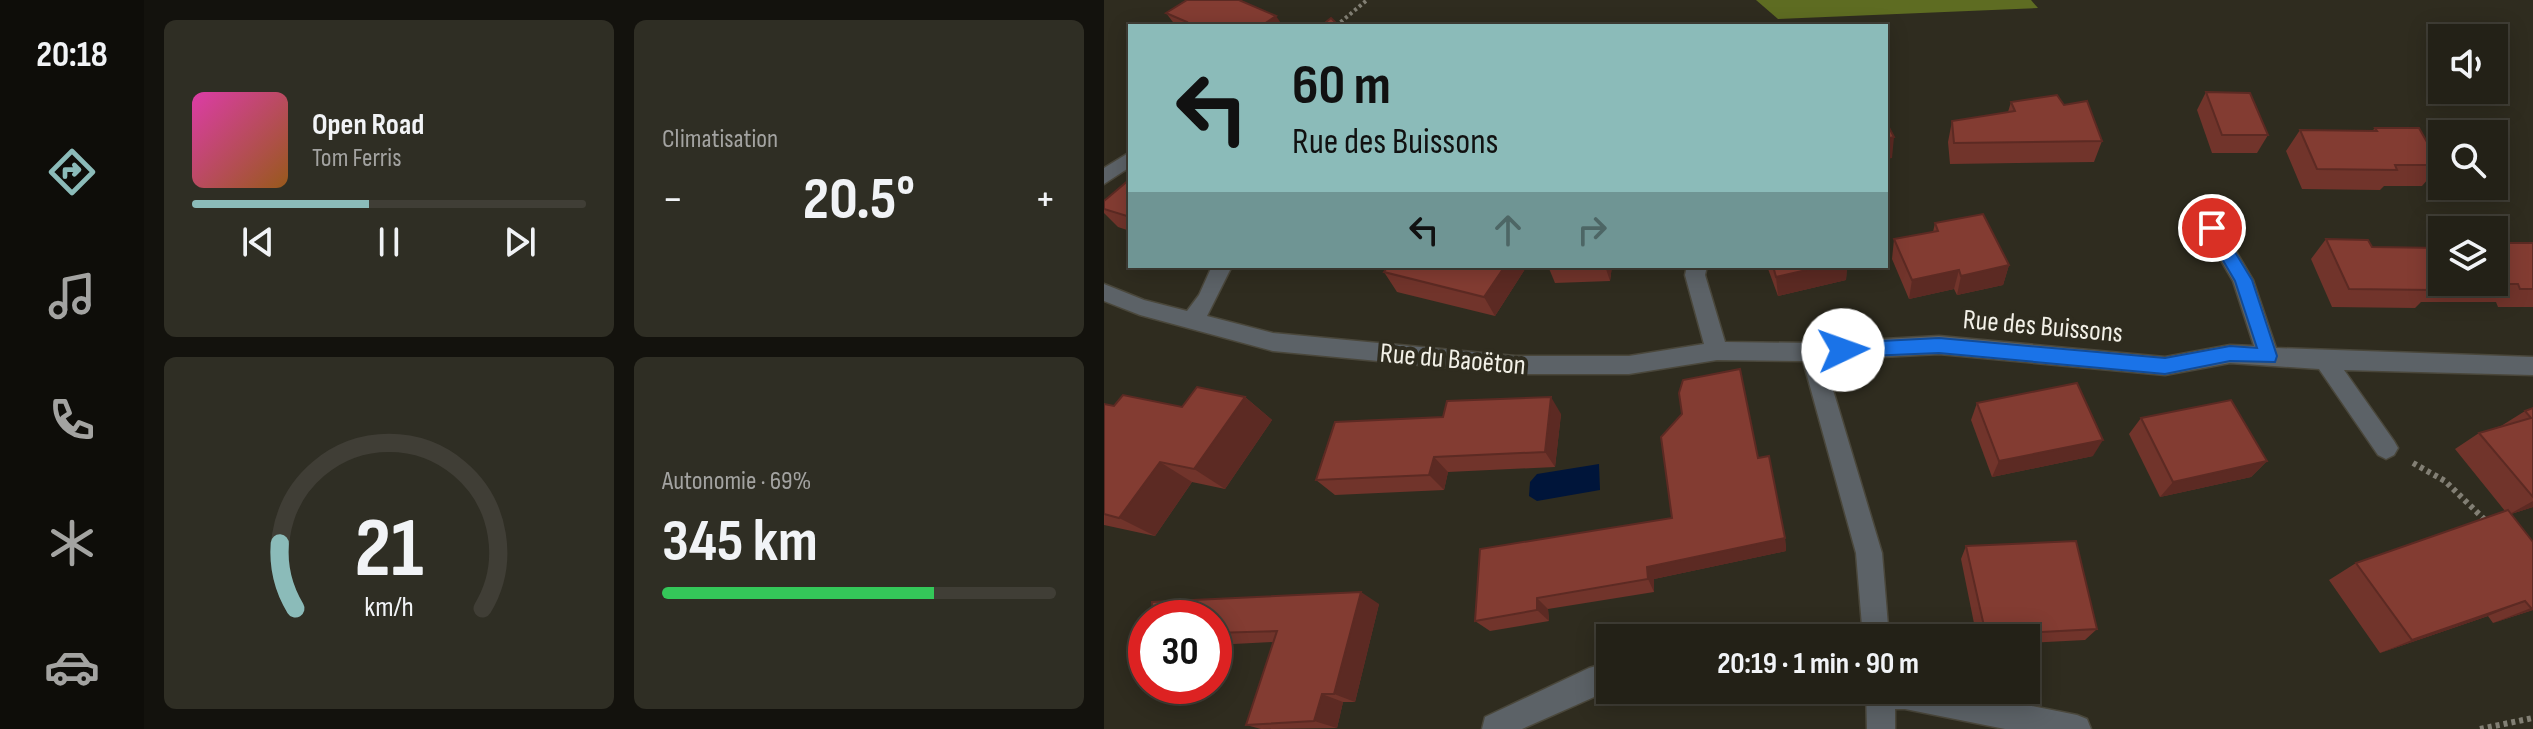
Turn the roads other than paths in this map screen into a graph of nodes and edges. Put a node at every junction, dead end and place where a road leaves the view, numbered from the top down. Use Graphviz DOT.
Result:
graph roads {
  1 [pos="1128,159"];
  2 [pos="1104,177"];
  3 [pos="2212,228"];
  4 [pos="1221,268"];
  5 [pos="1697,268"];
  6 [pos="1104,292"];
  7 [pos="1191,321"];
  8 [pos="1717,351"];
  9 [pos="1811,352"];
  10 [pos="2268,356"];
  11 [pos="2325,360"];
  12 [pos="2533,366"];
  13 [pos="2386,448"];
  14 [pos="1875,624"];
  15 [pos="1596,679"];
  16 [pos="1880,704"];
  17 [pos="1951,704"];
  18 [pos="1495,727"];
  19 [pos="1881,729"];
  20 [pos="2077,729"];
  1 -- 2 [label="street"];
  3 -- 10 [label="street"];
  4 -- 7 [label="street"];
  5 -- 8 [label="street"];
  6 -- 7 [label="street, Rue du Baoëton"];
  7 -- 8 [label="street, Rue du Baoëton"];
  8 -- 9 [label="street, Rue du Baoëton"];
  9 -- 10 [label="street, Rue des Buissons"];
  9 -- 14 [label="street"];
  10 -- 11 [label="street, Rue des Buissons"];
  11 -- 12 [label="street, Rue des Buissons"];
  11 -- 13 [label="street"];
  15 -- 18 [label="street"];
  16 -- 19 [label="street"];
  17 -- 20 [label="street"];
}
